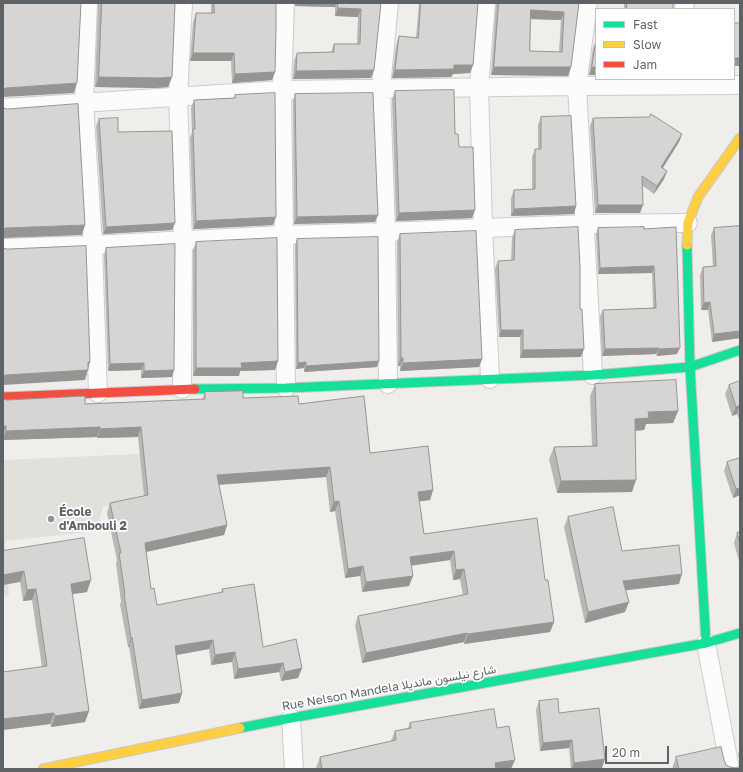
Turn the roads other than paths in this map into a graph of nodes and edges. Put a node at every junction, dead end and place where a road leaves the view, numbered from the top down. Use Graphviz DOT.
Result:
graph roads {
  1 [pos="88,3"];
  2 [pos="183,3"];
  3 [pos="285,3"];
  4 [pos="389,3"];
  5 [pos="486,3"];
  6 [pos="588,3"];
  7 [pos="670,82"];
  8 [pos="740,85"];
  9 [pos="578,86"];
  10 [pos="479,87"];
  11 [pos="381,88"];
  12 [pos="282,90"];
  13 [pos="178,97"];
  14 [pos="84,103"];
  15 [pos="3,108"];
  16 [pos="740,138"];
  17 [pos="688,223"];
  18 [pos="585,224"];
  19 [pos="483,228"];
  20 [pos="386,232"];
  21 [pos="284,235"];
  22 [pos="183,241"];
  23 [pos="94,246"];
  24 [pos="3,248"];
  25 [pos="740,350"];
  26 [pos="690,367"];
  27 [pos="593,374"];
  28 [pos="490,379"];
  29 [pos="388,384"];
  30 [pos="286,388"];
  31 [pos="182,389"];
  32 [pos="98,393"];
  33 [pos="3,397"];
  34 [pos="740,633"];
  35 [pos="706,643"];
  36 [pos="291,718"];
  37 [pos="43,769"];
  38 [pos="294,769"];
  39 [pos="730,769"];
  1 -- 14 [label="street"];
  2 -- 13 [label="street"];
  3 -- 12 [label="street"];
  4 -- 11 [label="street"];
  5 -- 10 [label="street"];
  6 -- 9 [label="street"];
  7 -- 8 [label="street"];
  7 -- 9 [label="street"];
  9 -- 10 [label="street"];
  9 -- 18 [label="street"];
  10 -- 11 [label="street"];
  10 -- 19 [label="street"];
  11 -- 12 [label="street"];
  11 -- 20 [label="street"];
  12 -- 13 [label="street"];
  12 -- 21 [label="street"];
  13 -- 14 [label="street"];
  13 -- 22 [label="street"];
  14 -- 15 [label="street"];
  14 -- 23 [label="street"];
  16 -- 17 [label="street"];
  17 -- 18 [label="street"];
  17 -- 26 [label="street"];
  18 -- 19 [label="street"];
  18 -- 27 [label="street"];
  19 -- 20 [label="street"];
  19 -- 28 [label="street"];
  20 -- 21 [label="street"];
  20 -- 29 [label="street"];
  21 -- 22 [label="street"];
  21 -- 30 [label="street"];
  22 -- 23 [label="street"];
  22 -- 31 [label="street"];
  23 -- 24 [label="street"];
  23 -- 32 [label="street"];
  25 -- 26 [label="street"];
  26 -- 27 [label="street"];
  26 -- 35 [label="street"];
  27 -- 28 [label="street"];
  28 -- 29 [label="street"];
  29 -- 30 [label="street"];
  30 -- 31 [label="street"];
  31 -- 32 [label="street"];
  32 -- 33 [label="street"];
  34 -- 35 [label="street, Rue Nelson Mandela شارع نيلسون مانديلا"];
  35 -- 36 [label="street, Rue Nelson Mandela شارع نيلسون مانديلا"];
  35 -- 39 [label="street"];
  36 -- 37 [label="street, Rue Nelson Mandela شارع نيلسون مانديلا"];
  36 -- 38 [label="street"];
}
